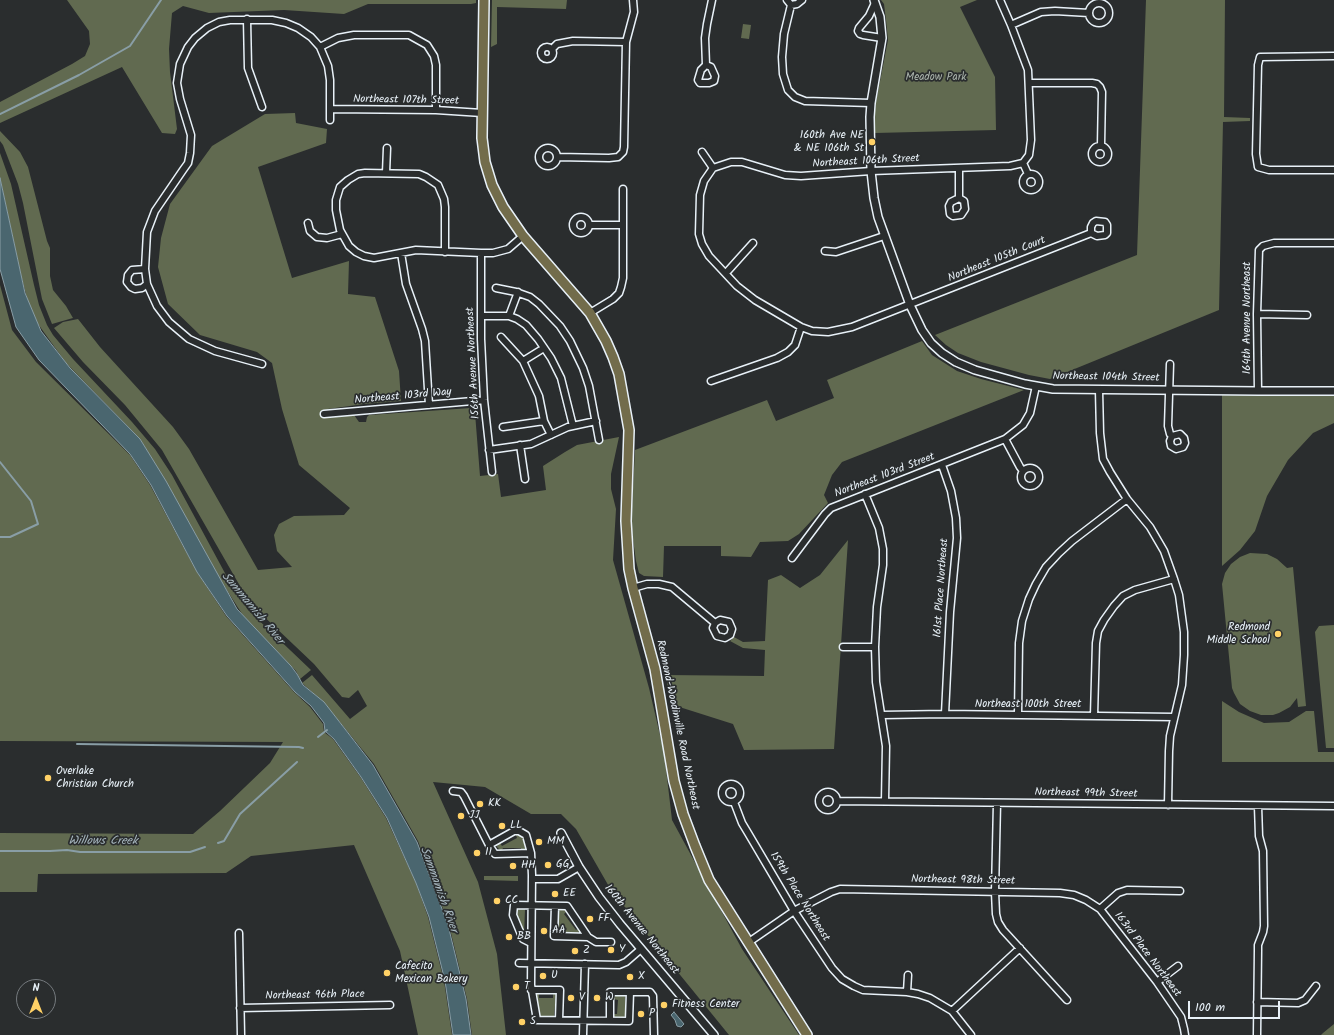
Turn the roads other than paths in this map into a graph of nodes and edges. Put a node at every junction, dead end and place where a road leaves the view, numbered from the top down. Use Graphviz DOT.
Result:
graph roads {
  1 [pos="484,0"];
  2 [pos="633,0"];
  3 [pos="712,0"];
  4 [pos="802,0"];
  5 [pos="1000,0"];
  6 [pos="875,2"];
  7 [pos="789,3"];
  8 [pos="1089,13"];
  9 [pos="247,19"];
  10 [pos="1011,25"];
  11 [pos="882,38"];
  12 [pos="626,42"];
  13 [pos="320,47"];
  14 [pos="552,49"];
  15 [pos="1334,56"];
  16 [pos="706,65"];
  17 [pos="1030,83"];
  18 [pos="871,102"];
  19 [pos="262,107"];
  20 [pos="330,109"];
  21 [pos="436,110"];
  22 [pos="482,113"];
  23 [pos="330,120"];
  24 [pos="1101,146"];
  25 [pos="387,148"];
  26 [pos="702,152"];
  27 [pos="557,157"];
  28 [pos="1023,163"];
  29 [pos="713,168"];
  30 [pos="959,168"];
  31 [pos="1334,170"];
  32 [pos="871,171"];
  33 [pos="386,173"];
  34 [pos="1028,174"];
  35 [pos="622,189"];
  36 [pos="959,198"];
  37 [pos="308,223"];
  38 [pos="589,225"];
  39 [pos="622,225"];
  40 [pos="1091,232"];
  41 [pos="342,234"];
  42 [pos="523,236"];
  43 [pos="884,236"];
  44 [pos="752,243"];
  45 [pos="1334,243"];
  46 [pos="825,251"];
  47 [pos="445,252"];
  48 [pos="401,253"];
  49 [pos="481,253"];
  50 [pos="145,269"];
  51 [pos="726,273"];
  52 [pos="147,284"];
  53 [pos="496,288"];
  54 [pos="518,292"];
  55 [pos="910,305"];
  56 [pos="590,313"];
  57 [pos="1257,314"];
  58 [pos="1308,314"];
  59 [pos="481,316"];
  60 [pos="509,316"];
  61 [pos="801,327"];
  62 [pos="501,336"];
  63 [pos="544,348"];
  64 [pos="523,361"];
  65 [pos="262,364"];
  66 [pos="1170,364"];
  67 [pos="711,381"];
  68 [pos="1036,386"];
  69 [pos="1099,390"];
  70 [pos="1169,390"];
  71 [pos="1258,391"];
  72 [pos="1334,391"];
  73 [pos="484,400"];
  74 [pos="429,405"];
  75 [pos="324,414"];
  76 [pos="544,421"];
  77 [pos="596,421"];
  78 [pos="573,426"];
  79 [pos="503,428"];
  80 [pos="551,435"];
  81 [pos="1172,436"];
  82 [pos="599,440"];
  83 [pos="1004,440"];
  84 [pos="520,445"];
  85 [pos="489,450"];
  86 [pos="942,465"];
  87 [pos="1023,470"];
  88 [pos="492,472"];
  89 [pos="525,479"];
  90 [pos="865,494"];
  91 [pos="1127,499"];
  92 [pos="792,558"];
  93 [pos="1174,578"];
  94 [pos="633,588"];
  95 [pos="716,623"];
  96 [pos="875,647"];
  97 [pos="843,648"];
  98 [pos="945,714"];
  99 [pos="882,715"];
  100 [pos="1018,715"];
  101 [pos="1094,716"];
  102 [pos="1174,717"];
  103 [pos="453,791"];
  104 [pos="837,801"];
  105 [pos="885,801"];
  106 [pos="734,802"];
  107 [pos="996,803"];
  108 [pos="1168,805"];
  109 [pos="1258,806"];
  110 [pos="1334,806"];
  111 [pos="561,832"];
  112 [pos="489,845"];
  113 [pos="531,853"];
  114 [pos="579,867"];
  115 [pos="532,879"];
  116 [pos="1180,891"];
  117 [pos="995,892"];
  118 [pos="531,906"];
  119 [pos="555,906"];
  120 [pos="1100,909"];
  121 [pos="794,911"];
  122 [pos="239,933"];
  123 [pos="588,937"];
  124 [pos="610,942"];
  125 [pos="749,942"];
  126 [pos="531,944"];
  127 [pos="1020,948"];
  128 [pos="641,949"];
  129 [pos="519,963"];
  130 [pos="530,963"];
  131 [pos="585,964"];
  132 [pos="1178,966"];
  133 [pos="908,975"];
  134 [pos="1157,982"];
  135 [pos="1316,986"];
  136 [pos="531,990"];
  137 [pos="630,992"];
  138 [pos="907,992"];
  139 [pos="1067,1000"];
  140 [pos="1257,1002"];
  141 [pos="390,1004"];
  142 [pos="240,1008"];
  143 [pos="952,1011"];
  144 [pos="559,1020"];
  145 [pos="583,1021"];
  146 [pos="610,1022"];
  147 [pos="241,1035"];
  148 [pos="583,1035"];
  149 [pos="654,1035"];
  150 [pos="714,1035"];
  151 [pos="808,1035"];
  152 [pos="971,1035"];
  153 [pos="1185,1035"];
  154 [pos="1258,1035"];
  1 -- 22 [label="main road, Redmond-Woodinville Road Northeast"];
  2 -- 12 [label="street"];
  3 -- 16 [label="street"];
  4 -- 7 [label="street"];
  5 -- 10 [label="street"];
  6 -- 11 [label="street"];
  6 -- 11 [label="street"];
  7 -- 18 [label="street"];
  8 -- 10 [label="street"];
  9 -- 13 [label="street"];
  9 -- 19 [label="street"];
  9 -- 50 [label="street"];
  10 -- 17 [label="street"];
  11 -- 18 [label="street"];
  12 -- 14 [label="street"];
  12 -- 27 [label="street"];
  13 -- 20 [label="street"];
  13 -- 21 [label="street"];
  15 -- 31 [label="street"];
  17 -- 24 [label="street"];
  17 -- 28 [label="street"];
  18 -- 32 [label="street"];
  20 -- 21 [label="street, Northeast 107th Street"];
  20 -- 23 [label="street"];
  21 -- 22 [label="street, Northeast 107th Street"];
  22 -- 42 [label="main road, Redmond-Woodinville Road Northeast"];
  25 -- 33 [label="street"];
  26 -- 29 [label="street"];
  28 -- 30 [label="street, Northeast 106th Street"];
  28 -- 34 [label="street"];
  29 -- 32 [label="street, Northeast 106th Street"];
  29 -- 51 [label="street, Northeast 105th Court"];
  30 -- 32 [label="street, Northeast 106th Street"];
  30 -- 36 [label="street"];
  32 -- 43 [label="street"];
  33 -- 41 [label="street"];
  33 -- 47 [label="street"];
  35 -- 39 [label="street"];
  37 -- 41 [label="street"];
  38 -- 39 [label="street"];
  39 -- 56 [label="street"];
  40 -- 55 [label="street, Northeast 105th Court"];
  41 -- 48 [label="street"];
  42 -- 49 [label="street"];
  42 -- 56 [label="main road, Redmond-Woodinville Road Northeast"];
  43 -- 46 [label="street"];
  43 -- 55 [label="street"];
  44 -- 51 [label="street"];
  45 -- 57 [label="street, 164th Avenue Northeast"];
  47 -- 48 [label="street"];
  47 -- 49 [label="street"];
  48 -- 74 [label="street"];
  49 -- 59 [label="street, 156th Avenue Northeast"];
  50 -- 52 [label="street"];
  50 -- 52 [label="street"];
  51 -- 61 [label="street, Northeast 105th Court"];
  52 -- 65 [label="street"];
  53 -- 54 [label="street"];
  54 -- 60 [label="street"];
  54 -- 77 [label="street"];
  55 -- 61 [label="street, Northeast 105th Court"];
  55 -- 68 [label="street, Northeast 104th Street"];
  56 -- 94 [label="main road, Redmond-Woodinville Road Northeast"];
  57 -- 58 [label="street"];
  57 -- 71 [label="street, 164th Avenue Northeast"];
  59 -- 60 [label="street"];
  59 -- 73 [label="street, 156th Avenue Northeast"];
  60 -- 63 [label="street"];
  61 -- 67 [label="street"];
  62 -- 64 [label="street"];
  63 -- 64 [label="street"];
  63 -- 78 [label="street"];
  64 -- 76 [label="street"];
  66 -- 70 [label="street"];
  68 -- 69 [label="street, Northeast 104th Street"];
  68 -- 83 [label="street, Northeast 103rd Street"];
  69 -- 70 [label="street, Northeast 104th Street"];
  69 -- 91 [label="street"];
  70 -- 71 [label="street, Northeast 104th Street"];
  70 -- 81 [label="street"];
  71 -- 72 [label="street, Northeast 104th Street"];
  73 -- 74 [label="street, Northeast 103rd Way"];
  73 -- 85 [label="street, 156th Avenue Northeast"];
  74 -- 75 [label="street, Northeast 103rd Way"];
  76 -- 79 [label="street"];
  76 -- 80 [label="street"];
  77 -- 78 [label="street"];
  77 -- 82 [label="street"];
  78 -- 80 [label="street"];
  80 -- 84 [label="street"];
  83 -- 86 [label="street, Northeast 103rd Street"];
  83 -- 87 [label="street"];
  84 -- 85 [label="street"];
  84 -- 89 [label="street"];
  85 -- 88 [label="street, 156th Avenue Northeast"];
  86 -- 90 [label="street, Northeast 103rd Street"];
  86 -- 98 [label="street, 161st Place Northeast"];
  90 -- 92 [label="street, Northeast 103rd Street"];
  90 -- 96 [label="street"];
  91 -- 93 [label="street"];
  91 -- 100 [label="street"];
  93 -- 101 [label="street"];
  93 -- 102 [label="street"];
  94 -- 95 [label="street"];
  94 -- 125 [label="main road, Redmond-Woodinville Road Northeast"];
  96 -- 97 [label="street"];
  96 -- 99 [label="street"];
  98 -- 99 [label="street, Northeast 100th Street"];
  98 -- 100 [label="street, Northeast 100th Street"];
  99 -- 105 [label="street"];
  100 -- 101 [label="street, Northeast 100th Street"];
  101 -- 102 [label="street, Northeast 100th Street"];
  102 -- 108 [label="street"];
  103 -- 112 [label="street"];
  104 -- 105 [label="street, Northeast 99th Street"];
  105 -- 107 [label="street, Northeast 99th Street"];
  106 -- 121 [label="street, 159th Place Northeast"];
  107 -- 108 [label="street, Northeast 99th Street"];
  107 -- 117 [label="street"];
  108 -- 109 [label="street, Northeast 99th Street"];
  109 -- 110 [label="street, Northeast 99th Street"];
  109 -- 140 [label="street"];
  111 -- 114 [label="street, 160th Avenue Northeast"];
  112 -- 113 [label="street"];
  112 -- 113 [label="street"];
  113 -- 115 [label="street"];
  114 -- 115 [label="street"];
  114 -- 128 [label="street, 160th Avenue Northeast"];
  115 -- 118 [label="street"];
  116 -- 120 [label="street"];
  117 -- 120 [label="street, Northeast 98th Street"];
  117 -- 121 [label="street, Northeast 98th Street"];
  117 -- 127 [label="street"];
  118 -- 119 [label="street"];
  118 -- 126 [label="street"];
  118 -- 126 [label="street"];
  119 -- 123 [label="street"];
  119 -- 123 [label="street"];
  120 -- 134 [label="street, 163rd Place Northeast"];
  121 -- 125 [label="street, Northeast 98th Street"];
  121 -- 138 [label="street, 159th Place Northeast"];
  122 -- 142 [label="street"];
  123 -- 124 [label="street"];
  125 -- 151 [label="main road, Redmond-Woodinville Road Northeast"];
  126 -- 130 [label="street"];
  127 -- 139 [label="street"];
  127 -- 143 [label="street"];
  128 -- 131 [label="street"];
  128 -- 150 [label="street, 160th Avenue Northeast"];
  129 -- 130 [label="street"];
  130 -- 131 [label="street"];
  130 -- 136 [label="street"];
  131 -- 145 [label="street"];
  132 -- 134 [label="street"];
  133 -- 138 [label="street"];
  134 -- 153 [label="street, 163rd Place Northeast"];
  135 -- 140 [label="street"];
  136 -- 144 [label="street"];
  136 -- 144 [label="street"];
  137 -- 146 [label="street"];
  137 -- 146 [label="street"];
  137 -- 149 [label="street"];
  138 -- 143 [label="street"];
  140 -- 154 [label="street"];
  141 -- 142 [label="street, Northeast 96th Place"];
  142 -- 147 [label="street"];
  143 -- 152 [label="street"];
  144 -- 145 [label="street"];
  145 -- 146 [label="street"];
  145 -- 148 [label="street"];
}
